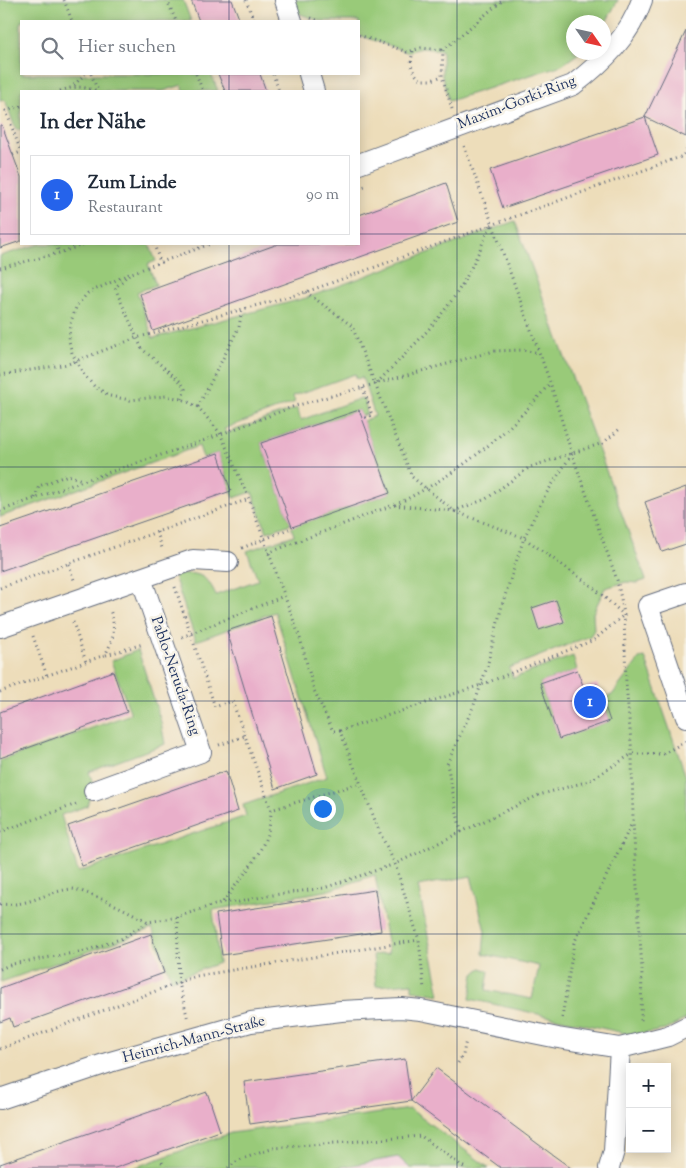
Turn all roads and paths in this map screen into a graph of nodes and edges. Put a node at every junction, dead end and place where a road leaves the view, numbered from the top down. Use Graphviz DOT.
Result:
graph roads {
  1 [pos="64,0"];
  2 [pos="167,0"];
  3 [pos="246,0"];
  4 [pos="285,0"];
  5 [pos="503,0"];
  6 [pos="642,0"];
  7 [pos="72,20"];
  8 [pos="176,20"];
  9 [pos="254,20"];
  10 [pos="292,20"];
  11 [pos="360,35"];
  12 [pos="443,50"];
  13 [pos="413,51"];
  14 [pos="83,75"];
  15 [pos="91,75"];
  16 [pos="196,75"];
  17 [pos="273,75"];
  18 [pos="309,75"];
  19 [pos="442,76"];
  20 [pos="74,86"];
  21 [pos="63,90"];
  22 [pos="94,90"];
  23 [pos="97,90"];
  24 [pos="203,90"];
  25 [pos="278,90"];
  26 [pos="314,90"];
  27 [pos="20,106"];
  28 [pos="457,126"];
  29 [pos="20,149"];
  30 [pos="686,150"];
  31 [pos="20,152"];
  32 [pos="13,155"];
  33 [pos="360,164"];
  34 [pos="491,225"];
  35 [pos="56,245"];
  36 [pos="82,245"];
  37 [pos="154,245"];
  38 [pos="207,245"];
  39 [pos="59,254"];
  40 [pos="160,262"];
  41 [pos="0,268"];
  42 [pos="129,274"];
  43 [pos="306,292"];
  44 [pos="242,310"];
  45 [pos="136,338"];
  46 [pos="539,353"];
  47 [pos="76,360"];
  48 [pos="0,375"];
  49 [pos="550,382"];
  50 [pos="375,384"];
  51 [pos="363,388"];
  52 [pos="182,399"];
  53 [pos="198,407"];
  54 [pos="364,418"];
  55 [pos="620,428"];
  56 [pos="220,433"];
  57 [pos="572,454"];
  58 [pos="82,480"];
  59 [pos="427,489"];
  60 [pos="35,498"];
  61 [pos="249,499"];
  62 [pos="393,505"];
  63 [pos="0,511"];
  64 [pos="454,511"];
  65 [pos="289,529"];
  66 [pos="157,532"];
  67 [pos="524,538"];
  68 [pos="263,539"];
  69 [pos="268,553"];
  70 [pos="228,562"];
  71 [pos="168,569"];
  72 [pos="141,578"];
  73 [pos="0,588"];
  74 [pos="104,591"];
  75 [pos="686,593"];
  76 [pos="284,596"];
  77 [pos="67,604"];
  78 [pos="648,606"];
  79 [pos="624,615"];
  80 [pos="26,618"];
  81 [pos="0,627"];
  82 [pos="191,634"];
  83 [pos="162,641"];
  84 [pos="105,655"];
  85 [pos="86,662"];
  86 [pos="47,676"];
  87 [pos="481,685"];
  88 [pos="0,692"];
  89 [pos="686,717"];
  90 [pos="340,731"];
  91 [pos="245,736"];
  92 [pos="686,741"];
  93 [pos="200,752"];
  94 [pos="632,754"];
  95 [pos="360,784"];
  96 [pos="94,791"];
  97 [pos="271,810"];
  98 [pos="633,822"];
  99 [pos="0,832"];
  100 [pos="461,832"];
  101 [pos="395,864"];
  102 [pos="223,902"];
  103 [pos="0,904"];
  104 [pos="177,917"];
  105 [pos="148,922"];
  106 [pos="419,940"];
  107 [pos="0,969"];
  108 [pos="179,983"];
  109 [pos="422,1010"];
  110 [pos="686,1027"];
  111 [pos="558,1038"];
  112 [pos="193,1039"];
  113 [pos="640,1043"];
  114 [pos="620,1048"];
  115 [pos="0,1049"];
  116 [pos="0,1099"];
  117 [pos="162,1162"];
  118 [pos="164,1168"];
  119 [pos="228,1168"];
  120 [pos="465,1168"];
  121 [pos="609,1168"];
  1 -- 7 [label="path"];
  2 -- 8 [label="path"];
  3 -- 9 [label="path"];
  4 -- 10 [label="street"];
  5 -- 12 [label="path"];
  6 -- 28 [label="street, Maxim-Gorki-Ring"];
  11 -- 13 [label="path"];
  12 -- 13 [label="path"];
  12 -- 19 [label="path"];
  13 -- 19 [label="path"];
  14 -- 20 [label="path"];
  15 -- 23 [label="path"];
  16 -- 24 [label="path"];
  17 -- 25 [label="path"];
  18 -- 26 [label="street"];
  19 -- 28 [label="path"];
  20 -- 21 [label="path"];
  20 -- 22 [label="path"];
  27 -- 29 [label="path"];
  28 -- 33 [label="street, Maxim-Gorki-Ring"];
  28 -- 34 [label="path"];
  30 -- 34 [label="path"];
  31 -- 32 [label="path"];
  34 -- 43 [label="path"];
  34 -- 46 [label="path"];
  34 -- 50 [label="path"];
  35 -- 39 [label="path"];
  36 -- 39 [label="path"];
  37 -- 40 [label="path"];
  38 -- 40 [label="path"];
  39 -- 41 [label="path"];
  40 -- 42 [label="path"];
  42 -- 45 [label="path"];
  42 -- 47 [label="path"];
  43 -- 44 [label="path"];
  43 -- 50 [label="path"];
  44 -- 45 [label="path"];
  44 -- 53 [label="path"];
  45 -- 47 [label="path"];
  45 -- 52 [label="path"];
  46 -- 49 [label="path"];
  46 -- 50 [label="path"];
  47 -- 48 [label="path"];
  47 -- 52 [label="path"];
  49 -- 57 [label="path"];
  49 -- 59 [label="path"];
  50 -- 51 [label="path"];
  50 -- 59 [label="path"];
  51 -- 54 [label="path"];
  51 -- 56 [label="path"];
  52 -- 53 [label="path"];
  53 -- 56 [label="path"];
  55 -- 57 [label="path"];
  56 -- 58 [label="path"];
  56 -- 61 [label="path"];
  57 -- 64 [label="path"];
  57 -- 67 [label="path"];
  57 -- 79 [label="path"];
  58 -- 60 [label="path"];
  58 -- 60 [label="path"];
  59 -- 62 [label="path"];
  59 -- 64 [label="path"];
  60 -- 63 [label="path"];
  61 -- 66 [label="path"];
  61 -- 68 [label="path"];
  62 -- 64 [label="path"];
  62 -- 69 [label="path"];
  64 -- 67 [label="path"];
  65 -- 68 [label="path"];
  66 -- 71 [label="path"];
  66 -- 73 [label="path"];
  67 -- 79 [label="path"];
  67 -- 87 [label="path"];
  68 -- 69 [label="path"];
  69 -- 76 [label="path"];
  70 -- 71 [label="street"];
  71 -- 72 [label="street"];
  71 -- 82 [label="path"];
  72 -- 74 [label="street"];
  72 -- 83 [label="street, Pablo-Neruda-Ring"];
  74 -- 77 [label="street"];
  74 -- 84 [label="path"];
  75 -- 78 [label="street"];
  76 -- 82 [label="path"];
  76 -- 90 [label="path"];
  77 -- 80 [label="street"];
  77 -- 85 [label="path"];
  78 -- 79 [label="path"];
  78 -- 89 [label="street"];
  79 -- 87 [label="path"];
  79 -- 94 [label="path"];
  80 -- 81 [label="street"];
  80 -- 86 [label="path"];
  82 -- 83 [label="path"];
  82 -- 91 [label="path"];
  83 -- 84 [label="path"];
  83 -- 93 [label="street, Pablo-Neruda-Ring"];
  84 -- 85 [label="path"];
  85 -- 86 [label="path"];
  86 -- 88 [label="path"];
  87 -- 90 [label="path"];
  87 -- 100 [label="path"];
  90 -- 95 [label="path"];
  91 -- 93 [label="path"];
  91 -- 97 [label="path"];
  92 -- 94 [label="path"];
  93 -- 96 [label="street, Pablo-Neruda-Ring"];
  94 -- 98 [label="path"];
  94 -- 100 [label="path"];
  95 -- 97 [label="path"];
  95 -- 101 [label="path"];
  96 -- 99 [label="path"];
  97 -- 102 [label="path"];
  98 -- 111 [label="path"];
  98 -- 113 [label="path"];
  100 -- 101 [label="path"];
  101 -- 102 [label="path"];
  101 -- 106 [label="path"];
  102 -- 104 [label="path"];
  103 -- 105 [label="path"];
  104 -- 105 [label="path"];
  104 -- 108 [label="path"];
  105 -- 107 [label="path"];
  106 -- 108 [label="path"];
  106 -- 109 [label="path"];
  108 -- 112 [label="path"];
  108 -- 115 [label="path"];
  109 -- 111 [label="street, Heinrich-Mann-Straße"];
  109 -- 112 [label="street, Heinrich-Mann-Straße"];
  110 -- 113 [label="street, Heinrich-Mann-Straße"];
  111 -- 114 [label="street, Heinrich-Mann-Straße"];
  112 -- 116 [label="street, Heinrich-Mann-Straße"];
  113 -- 114 [label="street, Heinrich-Mann-Straße"];
  114 -- 121 [label="street"];
  117 -- 118 [label="path"];
  119 -- 120 [label="path"];
}
